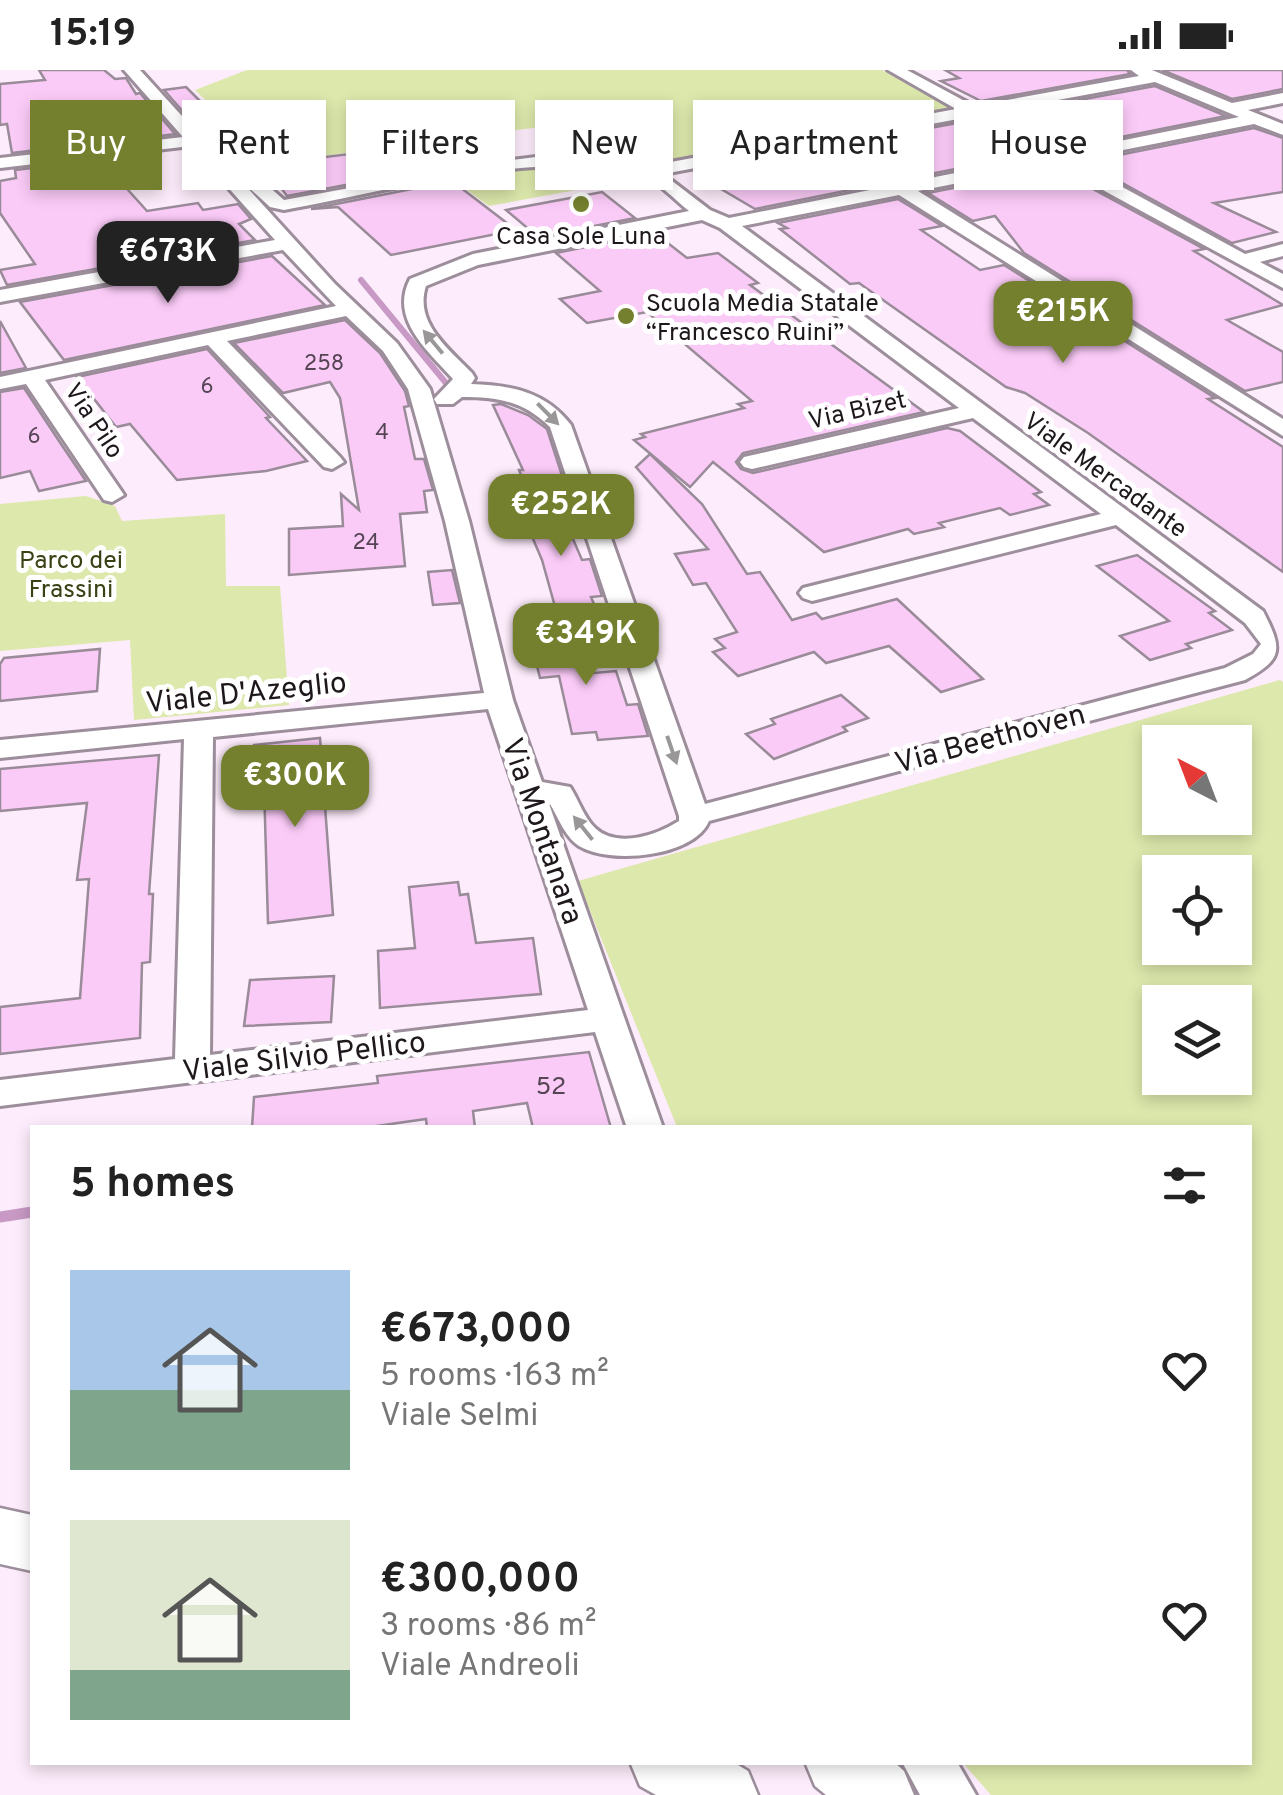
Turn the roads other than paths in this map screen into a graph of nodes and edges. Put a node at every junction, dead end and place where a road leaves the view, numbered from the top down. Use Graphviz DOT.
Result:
graph roads {
  1 [pos="132,70"];
  2 [pos="896,70"];
  3 [pos="1138,70"];
  4 [pos="1157,77"];
  5 [pos="1283,98"];
  6 [pos="1030,100"];
  7 [pos="954,102"];
  8 [pos="1231,108"];
  9 [pos="954,114"];
  10 [pos="1255,118"];
  11 [pos="182,125"];
  12 [pos="1283,130"];
  13 [pos="1123,144"];
  14 [pos="182,145"];
  15 [pos="0,163"];
  16 [pos="535,163"];
  17 [pos="673,167"];
  18 [pos="240,190"];
  19 [pos="262,190"];
  20 [pos="673,190"];
  21 [pos="897,190"];
  22 [pos="904,190"];
  23 [pos="1115,190"];
  24 [pos="704,214"];
  25 [pos="728,224"];
  26 [pos="288,244"];
  27 [pos="1283,250"];
  28 [pos="1243,260"];
  29 [pos="1283,282"];
  30 [pos="0,296"];
  31 [pos="351,310"];
  32 [pos="212,338"];
  33 [pos="32,376"];
  34 [pos="0,382"];
  35 [pos="458,390"];
  36 [pos="428,411"];
  37 [pos="974,411"];
  38 [pos="1283,429"];
  39 [pos="332,462"];
  40 [pos="752,462"];
  41 [pos="112,494"];
  42 [pos="1116,518"];
  43 [pos="812,594"];
  44 [pos="1279,644"];
  45 [pos="499,700"];
  46 [pos="199,730"];
  47 [pos="0,749"];
  48 [pos="528,790"];
  49 [pos="694,816"];
  50 [pos="608,1019"];
  51 [pos="192,1069"];
  52 [pos="0,1093"];
  53 [pos="644,1125"];
  54 [pos="0,1536"];
  55 [pos="30,1543"];
  56 [pos="0,1568"];
  57 [pos="30,1570"];
  58 [pos="669,1765"];
  59 [pos="843,1765"];
  60 [pos="928,1765"];
  61 [pos="724,1795"];
  62 [pos="880,1795"];
  63 [pos="950,1795"];
  1 -- 11 [label="street, Via Montanara"];
  2 -- 7 [label="street"];
  3 -- 4 [label="street"];
  4 -- 6 [label="street"];
  4 -- 8 [label="street"];
  5 -- 8 [label="street"];
  8 -- 10 [label="street"];
  9 -- 17 [label="street"];
  10 -- 12 [label="street"];
  10 -- 13 [label="street"];
  14 -- 15 [label="street"];
  16 -- 19 [label="street"];
  18 -- 26 [label="street, Via Montanara"];
  20 -- 24 [label="street, Viale Mercadante"];
  21 -- 25 [label="street"];
  22 -- 38 [label="street"];
  23 -- 28 [label="street"];
  24 -- 25 [label="street, Viale Mercadante"];
  35 -- 24 [label="street, one-way"];
  25 -- 37 [label="street, Viale Mercadante"];
  26 -- 30 [label="street"];
  26 -- 31 [label="street, Via Montanara"];
  27 -- 28 [label="street"];
  28 -- 29 [label="street"];
  31 -- 32 [label="street"];
  31 -- 36 [label="street, Via Montanara"];
  32 -- 33 [label="street"];
  32 -- 39 [label="street"];
  33 -- 34 [label="street"];
  33 -- 41 [label="street, Via Pilo"];
  35 -- 36 [label="street"];
  35 -- 49 [label="street, one-way"];
  36 -- 45 [label="street, Via Montanara"];
  37 -- 40 [label="street, Via Bizet"];
  37 -- 42 [label="street, Viale Mercadante"];
  42 -- 43 [label="street"];
  42 -- 44 [label="street, Viale Mercadante"];
  44 -- 49 [label="street, Via Beethoven"];
  45 -- 46 [label="street, Viale D'Azeglio"];
  45 -- 48 [label="street, Via Montanara"];
  46 -- 47 [label="street, Viale D'Azeglio"];
  46 -- 51 [label="street"];
  49 -- 48 [label="street, Via Beethoven, one-way"];
  48 -- 50 [label="street, Via Montanara"];
  50 -- 51 [label="street, Viale Silvio Pellico"];
  50 -- 53 [label="street, Via Montanara"];
  51 -- 52 [label="street, Viale Silvio Pellico"];
  54 -- 55 [label="main road"];
  56 -- 57 [label="main road"];
  58 -- 61 [label="main road"];
  59 -- 62 [label="main road"];
  60 -- 63 [label="street"];
}
